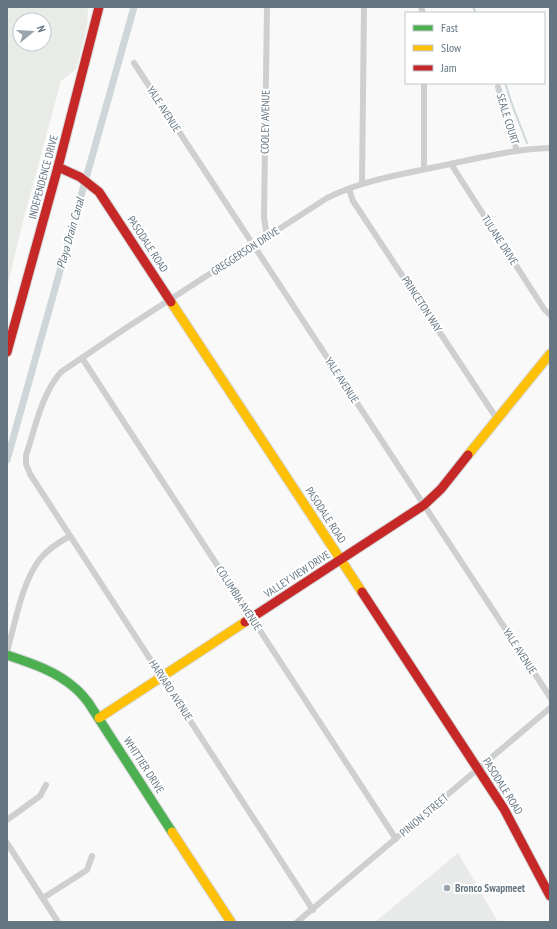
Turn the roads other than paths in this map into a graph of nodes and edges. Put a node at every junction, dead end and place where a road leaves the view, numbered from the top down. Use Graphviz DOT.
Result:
graph roads {
  1 [pos="99,7"];
  2 [pos="267,7"];
  3 [pos="364,7"];
  4 [pos="134,63"];
  5 [pos="424,84"];
  6 [pos="498,87"];
  7 [pos="550,148"];
  8 [pos="517,151"];
  9 [pos="451,164"];
  10 [pos="58,167"];
  11 [pos="424,169"];
  12 [pos="362,184"];
  13 [pos="349,189"];
  14 [pos="267,237"];
  15 [pos="254,246"];
  16 [pos="170,300"];
  17 [pos="550,315"];
  18 [pos="7,352"];
  19 [pos="550,354"];
  20 [pos="82,358"];
  21 [pos="497,419"];
  22 [pos="28,470"];
  23 [pos="424,505"];
  24 [pos="70,536"];
  25 [pos="341,560"];
  26 [pos="252,618"];
  27 [pos="7,652"];
  28 [pos="7,655"];
  29 [pos="162,677"];
  30 [pos="550,697"];
  31 [pos="550,708"];
  32 [pos="99,718"];
  33 [pos="478,770"];
  34 [pos="46,785"];
  35 [pos="7,820"];
  36 [pos="396,839"];
  37 [pos="7,843"];
  38 [pos="92,856"];
  39 [pos="550,896"];
  40 [pos="43,898"];
  41 [pos="313,910"];
  42 [pos="58,922"];
  43 [pos="232,922"];
  44 [pos="297,922"];
  1 -- 10 [label="street, INDEPENDENCE DRIVE"];
  2 -- 14 [label="street, COOLEY AVENUE"];
  3 -- 12 [label="street"];
  4 -- 15 [label="street, YALE AVENUE"];
  5 -- 11 [label="street"];
  6 -- 8 [label="street, SEALE COURT"];
  7 -- 8 [label="street, GREGGERSON DRIVE"];
  8 -- 9 [label="street, GREGGERSON DRIVE"];
  9 -- 11 [label="street, GREGGERSON DRIVE"];
  9 -- 17 [label="street, TULANE DRIVE"];
  10 -- 16 [label="street, PASODALE ROAD"];
  10 -- 18 [label="street, INDEPENDENCE DRIVE"];
  11 -- 12 [label="street, GREGGERSON DRIVE"];
  12 -- 13 [label="street, GREGGERSON DRIVE"];
  13 -- 14 [label="street, GREGGERSON DRIVE"];
  13 -- 21 [label="street, PRINCETON WAY"];
  14 -- 15 [label="street, GREGGERSON DRIVE"];
  15 -- 16 [label="street, GREGGERSON DRIVE"];
  15 -- 23 [label="street, YALE AVENUE"];
  16 -- 20 [label="street, GREGGERSON DRIVE"];
  16 -- 25 [label="street, PASODALE ROAD"];
  19 -- 21 [label="street, VALLEY VIEW DRIVE"];
  20 -- 22 [label="street, GREGGERSON DRIVE"];
  20 -- 26 [label="street, COLUMBIA AVENUE"];
  21 -- 23 [label="street, VALLEY VIEW DRIVE"];
  22 -- 24 [label="street, HARVARD AVENUE"];
  23 -- 25 [label="street, VALLEY VIEW DRIVE"];
  23 -- 30 [label="street, YALE AVENUE"];
  24 -- 27 [label="street"];
  24 -- 29 [label="street, HARVARD AVENUE"];
  25 -- 26 [label="street, VALLEY VIEW DRIVE"];
  25 -- 33 [label="street, PASODALE ROAD"];
  26 -- 29 [label="street, VALLEY VIEW DRIVE"];
  26 -- 36 [label="street, COLUMBIA AVENUE"];
  28 -- 32 [label="street, WHITTIER DRIVE"];
  29 -- 32 [label="street, VALLEY VIEW DRIVE"];
  29 -- 41 [label="street, HARVARD AVENUE"];
  31 -- 33 [label="street, PINION STREET"];
  32 -- 43 [label="street, WHITTIER DRIVE"];
  33 -- 36 [label="street, PINION STREET"];
  33 -- 39 [label="street, PASODALE ROAD"];
  34 -- 35 [label="street"];
  36 -- 41 [label="street, PINION STREET"];
  37 -- 40 [label="street"];
  38 -- 40 [label="street"];
  40 -- 42 [label="street"];
  41 -- 44 [label="street, PINION STREET"];
}
